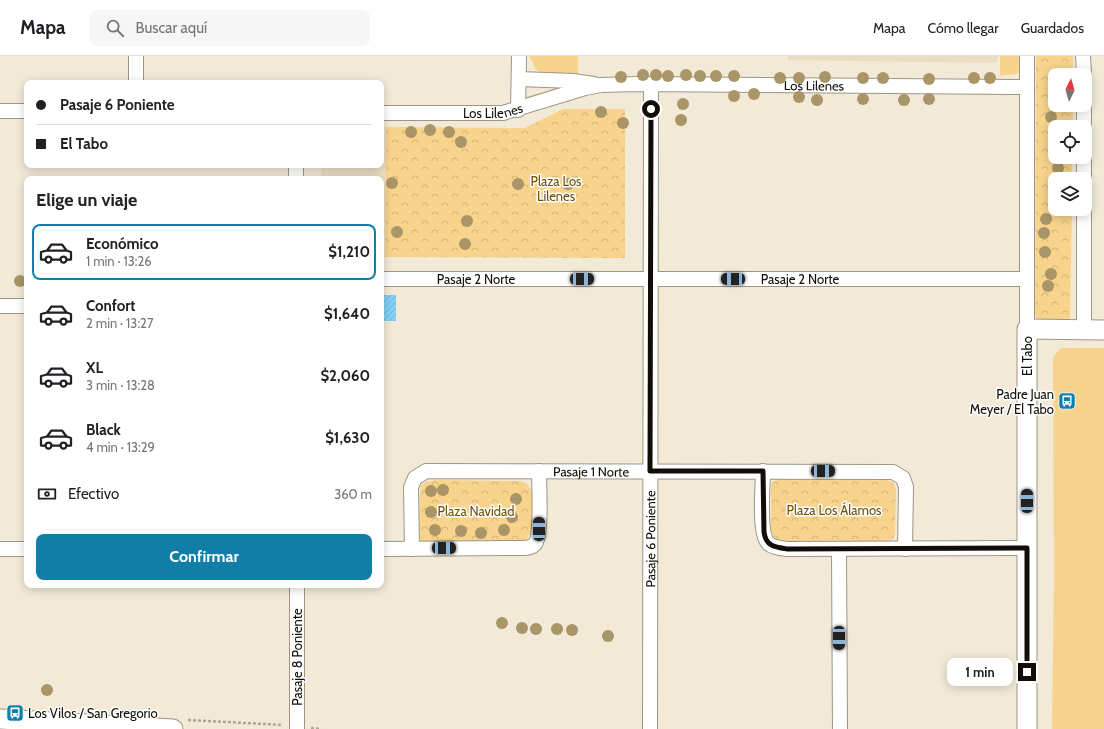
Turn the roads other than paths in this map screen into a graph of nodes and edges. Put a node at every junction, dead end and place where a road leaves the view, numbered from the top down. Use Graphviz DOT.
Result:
graph roads {
  1 [pos="136,56"];
  2 [pos="519,56"];
  3 [pos="1027,56"];
  4 [pos="1084,56"];
  5 [pos="1084,68"];
  6 [pos="519,79"];
  7 [pos="136,80"];
  8 [pos="651,84"];
  9 [pos="601,85"];
  10 [pos="1027,87"];
  11 [pos="518,110"];
  12 [pos="0,111"];
  13 [pos="24,111"];
  14 [pos="384,113"];
  15 [pos="1084,216"];
  16 [pos="384,279"];
  17 [pos="651,279"];
  18 [pos="1027,279"];
  19 [pos="0,306"];
  20 [pos="24,306"];
  21 [pos="1028,329"];
  22 [pos="1084,330"];
  23 [pos="1104,330"];
  24 [pos="539,471"];
  25 [pos="650,471"];
  26 [pos="763,471"];
  27 [pos="1027,548"];
  28 [pos="0,549"];
  29 [pos="24,549"];
  30 [pos="384,549"];
  31 [pos="412,549"];
  32 [pos="839,549"];
  33 [pos="905,549"];
  34 [pos="297,588"];
  35 [pos="0,719"];
  36 [pos="173,729"];
  37 [pos="297,729"];
  38 [pos="650,729"];
  39 [pos="840,729"];
  40 [pos="1027,729"];
  1 -- 7 [label="street"];
  2 -- 6 [label="street"];
  3 -- 10 [label="street, El Tabo"];
  4 -- 5 [label="street"];
  6 -- 9 [label="street, Los Lilenes"];
  6 -- 11 [label="street"];
  8 -- 9 [label="street, Los Lilenes"];
  8 -- 10 [label="street, Los Lilenes"];
  8 -- 17 [label="street, Pasaje 6 Poniente"];
  9 -- 11 [label="street, Los Lilenes"];
  10 -- 18 [label="street, El Tabo"];
  11 -- 14 [label="street, Los Lilenes"];
  12 -- 13 [label="street"];
  15 -- 22 [label="street"];
  16 -- 17 [label="street, Pasaje 2 Norte"];
  17 -- 18 [label="street, Pasaje 2 Norte"];
  17 -- 25 [label="street, Pasaje 6 Poniente"];
  18 -- 21 [label="street, El Tabo"];
  19 -- 20 [label="street"];
  21 -- 22 [label="street"];
  21 -- 27 [label="street, El Tabo"];
  22 -- 23 [label="street"];
  24 -- 25 [label="street, Pasaje 1 Norte"];
  24 -- 31 [label="street, Pasaje 1 Norte"];
  24 -- 31 [label="street, Pasaje 1 Norte"];
  25 -- 26 [label="street, Pasaje 1 Norte"];
  25 -- 38 [label="street, Pasaje 6 Poniente"];
  26 -- 32 [label="street"];
  26 -- 33 [label="street, Pasaje 1 Norte"];
  27 -- 33 [label="street"];
  27 -- 40 [label="street, El Tabo"];
  28 -- 29 [label="street"];
  30 -- 31 [label="street, Pasaje 1 Norte"];
  32 -- 33 [label="street"];
  32 -- 39 [label="street"];
  34 -- 37 [label="street, Pasaje 8 Poniente"];
  35 -- 36 [label="street"];
}
